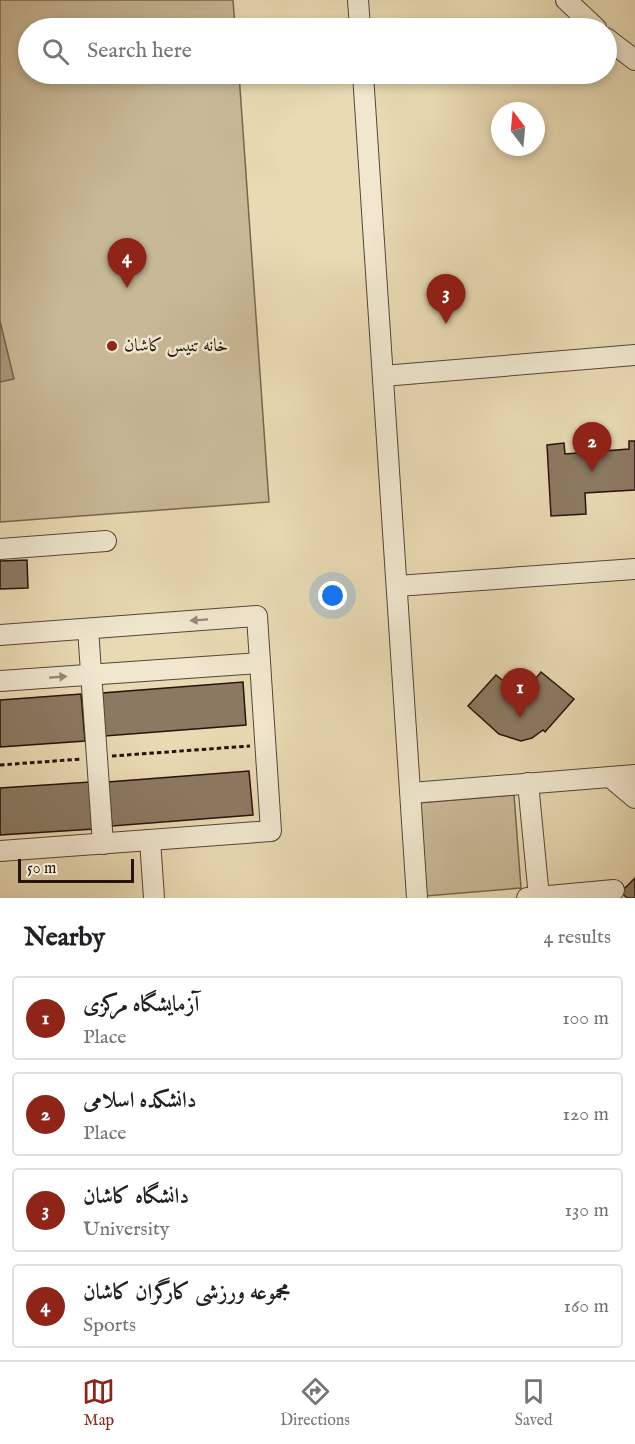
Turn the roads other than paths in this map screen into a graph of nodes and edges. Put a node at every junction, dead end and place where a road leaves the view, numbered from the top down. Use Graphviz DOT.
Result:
graph roads {
  1 [pos="358,0"];
  2 [pos="364,0"];
  3 [pos="566,0"];
  4 [pos="359,18"];
  5 [pos="585,18"];
  6 [pos="617,46"];
  7 [pos="635,60"];
  8 [pos="364,84"];
  9 [pos="635,355"];
  10 [pos="383,376"];
  11 [pos="106,541"];
  12 [pos="0,549"];
  13 [pos="635,569"];
  14 [pos="397,586"];
  15 [pos="88,629"];
  16 [pos="0,635"];
  17 [pos="260,663"];
  18 [pos="91,675"];
  19 [pos="0,681"];
  20 [pos="635,776"];
  21 [pos="610,777"];
  22 [pos="528,783"];
  23 [pos="411,793"];
  24 [pos="635,798"];
  25 [pos="150,840"];
  26 [pos="103,844"];
  27 [pos="0,852"];
  28 [pos="614,890"];
  29 [pos="154,898"];
  30 [pos="417,898"];
  31 [pos="533,898"];
  1 -- 2 [label="lane"];
  1 -- 4 [label="lane"];
  3 -- 5 [label="lane"];
  6 -- 7 [label="lane"];
  8 -- 10 [label="lane"];
  9 -- 10 [label="lane"];
  10 -- 14 [label="lane"];
  11 -- 12 [label="lane"];
  13 -- 14 [label="lane"];
  14 -- 23 [label="lane"];
  15 -- 16 [label="lane"];
  17 -- 15 [label="lane, one-way"];
  15 -- 18 [label="lane"];
  17 -- 18 [label="lane"];
  17 -- 25 [label="lane"];
  19 -- 18 [label="lane, one-way"];
  18 -- 26 [label="lane"];
  20 -- 21 [label="lane"];
  21 -- 22 [label="lane"];
  21 -- 24 [label="lane"];
  22 -- 23 [label="lane"];
  22 -- 31 [label="lane"];
  23 -- 30 [label="lane"];
  25 -- 26 [label="lane"];
  25 -- 29 [label="lane"];
  26 -- 27 [label="lane"];
  28 -- 31 [label="lane"];
}
